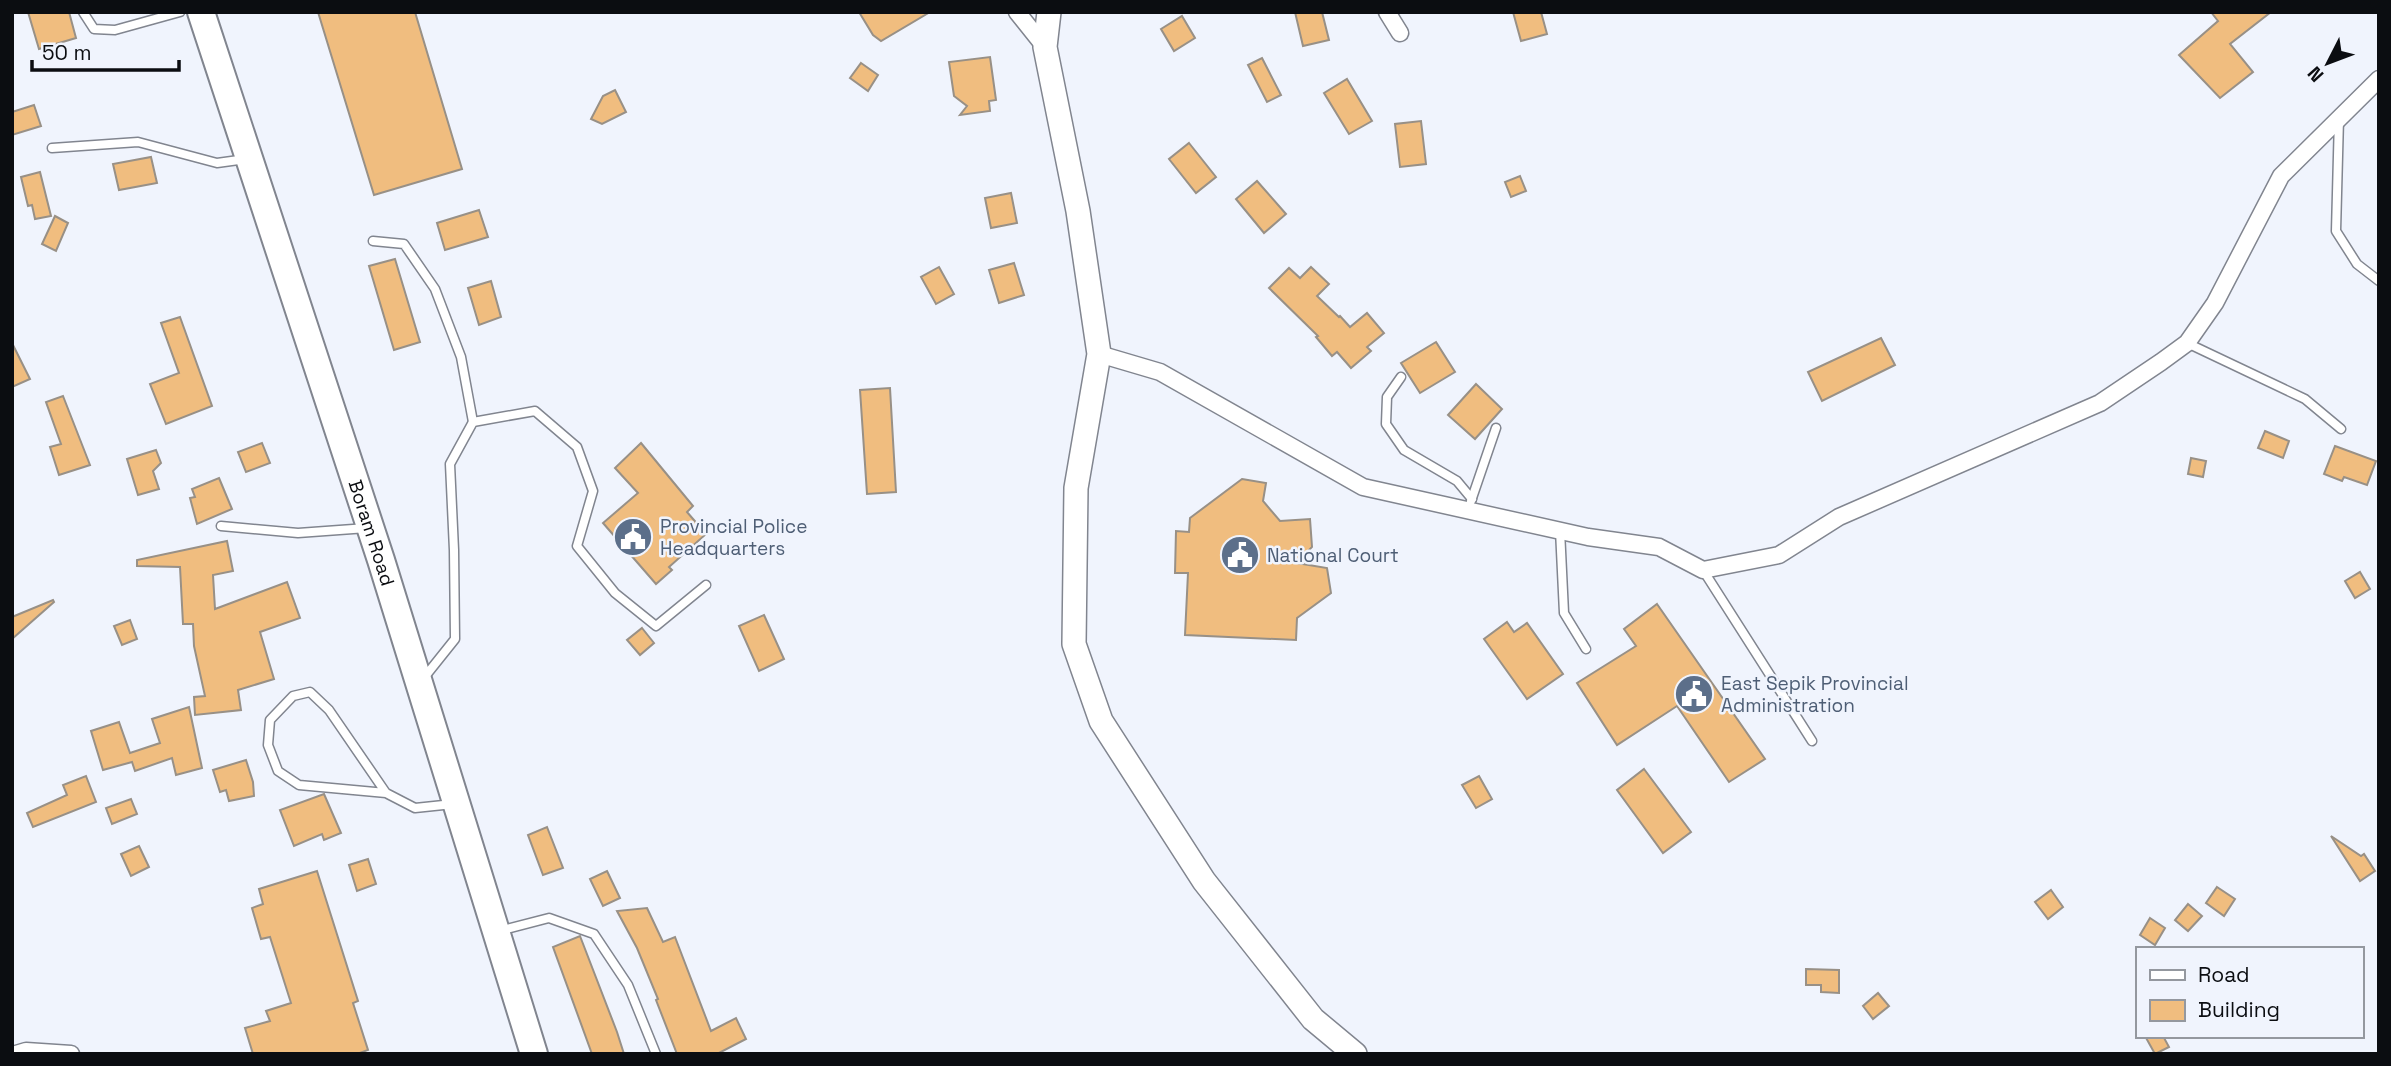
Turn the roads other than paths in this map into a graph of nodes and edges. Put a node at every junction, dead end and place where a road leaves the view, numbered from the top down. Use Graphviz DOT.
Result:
graph roads {
  1 [pos="83,12"];
  2 [pos="180,12"];
  3 [pos="201,12"];
  4 [pos="1017,12"];
  5 [pos="1049,12"];
  6 [pos="1387,12"];
  7 [pos="1400,33"];
  8 [pos="1045,47"];
  9 [pos="2379,79"];
  10 [pos="2340,118"];
  11 [pos="52,148"];
  12 [pos="249,159"];
  13 [pos="373,241"];
  14 [pos="2379,281"];
  15 [pos="2187,343"];
  16 [pos="1099,354"];
  17 [pos="1401,377"];
  18 [pos="473,422"];
  19 [pos="1496,428"];
  20 [pos="2341,429"];
  21 [pos="1470,504"];
  22 [pos="221,526"];
  23 [pos="370,528"];
  24 [pos="1560,530"];
  25 [pos="1703,570"];
  26 [pos="706,585"];
  27 [pos="1586,649"];
  28 [pos="419,685"];
  29 [pos="1812,741"];
  30 [pos="386,793"];
  31 [pos="456,803"];
  32 [pos="496,932"];
  33 [pos="16,1054"];
  34 [pos="71,1054"];
  35 [pos="534,1054"];
  36 [pos="656,1054"];
  37 [pos="1355,1054"];
  1 -- 2 [label="lane"];
  3 -- 12 [label="main road, Boram Road"];
  4 -- 8 [label="street"];
  5 -- 8 [label="street"];
  6 -- 7 [label="street"];
  8 -- 16 [label="street"];
  9 -- 10 [label="street"];
  10 -- 14 [label="lane"];
  10 -- 15 [label="street"];
  11 -- 12 [label="lane"];
  12 -- 23 [label="main road, Boram Road"];
  13 -- 18 [label="lane"];
  15 -- 20 [label="lane"];
  15 -- 25 [label="street"];
  16 -- 21 [label="street"];
  16 -- 37 [label="street"];
  17 -- 21 [label="lane"];
  18 -- 26 [label="lane"];
  18 -- 28 [label="lane"];
  19 -- 21 [label="lane"];
  21 -- 24 [label="street"];
  22 -- 23 [label="lane"];
  23 -- 28 [label="main road, Boram Road"];
  24 -- 25 [label="street"];
  24 -- 27 [label="lane"];
  25 -- 29 [label="lane"];
  28 -- 31 [label="main road, Boram Road"];
  30 -- 30 [label="lane"];
  30 -- 31 [label="lane"];
  31 -- 32 [label="main road, Boram Road"];
  32 -- 35 [label="main road, Boram Road"];
  32 -- 36 [label="lane"];
  33 -- 34 [label="street"];
}
